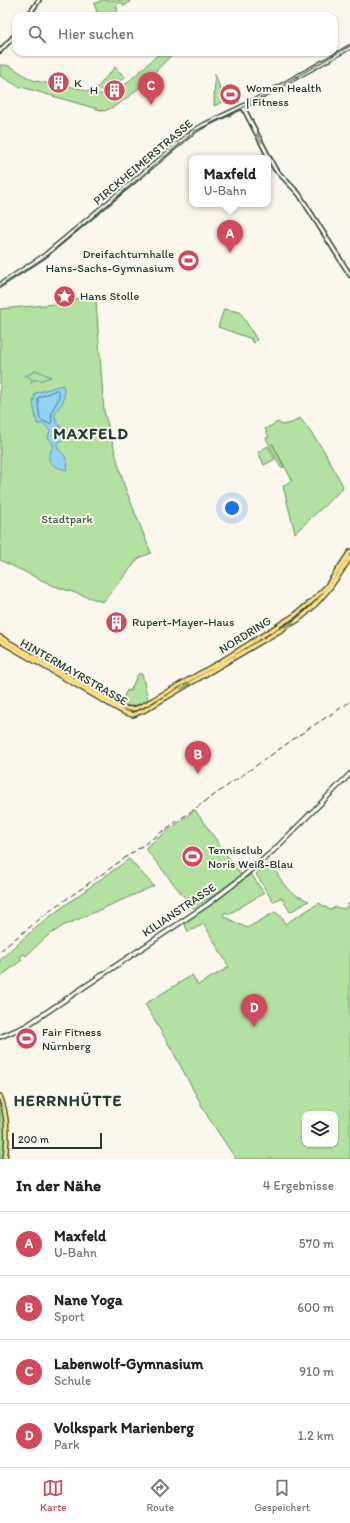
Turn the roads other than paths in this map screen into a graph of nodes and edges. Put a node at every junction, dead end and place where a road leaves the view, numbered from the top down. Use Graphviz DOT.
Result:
graph roads {
  1 [pos="39,0"];
  2 [pos="31,12"];
  3 [pos="12,38"];
  4 [pos="350,47"];
  5 [pos="0,51"];
  6 [pos="338,54"];
  7 [pos="334,56"];
  8 [pos="243,107"];
  9 [pos="268,155"];
  10 [pos="271,161"];
  11 [pos="350,275"];
  12 [pos="0,285"];
  13 [pos="350,552"];
  14 [pos="350,558"];
  15 [pos="0,637"];
  16 [pos="0,641"];
  17 [pos="130,710"];
  18 [pos="139,713"];
  19 [pos="350,774"];
  20 [pos="0,1037"];
  21 [pos="0,1096"];
  22 [pos="5,1159"];
  1 -- 2 [label="street"];
  3 -- 5 [label="street"];
  4 -- 6 [label="main road, PIRCKHEIMERSTRASSE"];
  7 -- 8 [label="main road, PIRCKHEIMERSTRASSE"];
  9 -- 8 [label="street, one-way"];
  8 -- 12 [label="main road, PIRCKHEIMERSTRASSE"];
  11 -- 10 [label="street, one-way"];
  13 -- 17 [label="main road, NORDRING"];
  18 -- 14 [label="main road, NORDRING, one-way"];
  15 -- 17 [label="main road, HINTERMAYRSTRASSE"];
  16 -- 18 [label="main road, HINTERMAYRSTRASSE"];
  19 -- 20 [label="main road, KILIANSTRASSE"];
  21 -- 22 [label="main road"];
}
